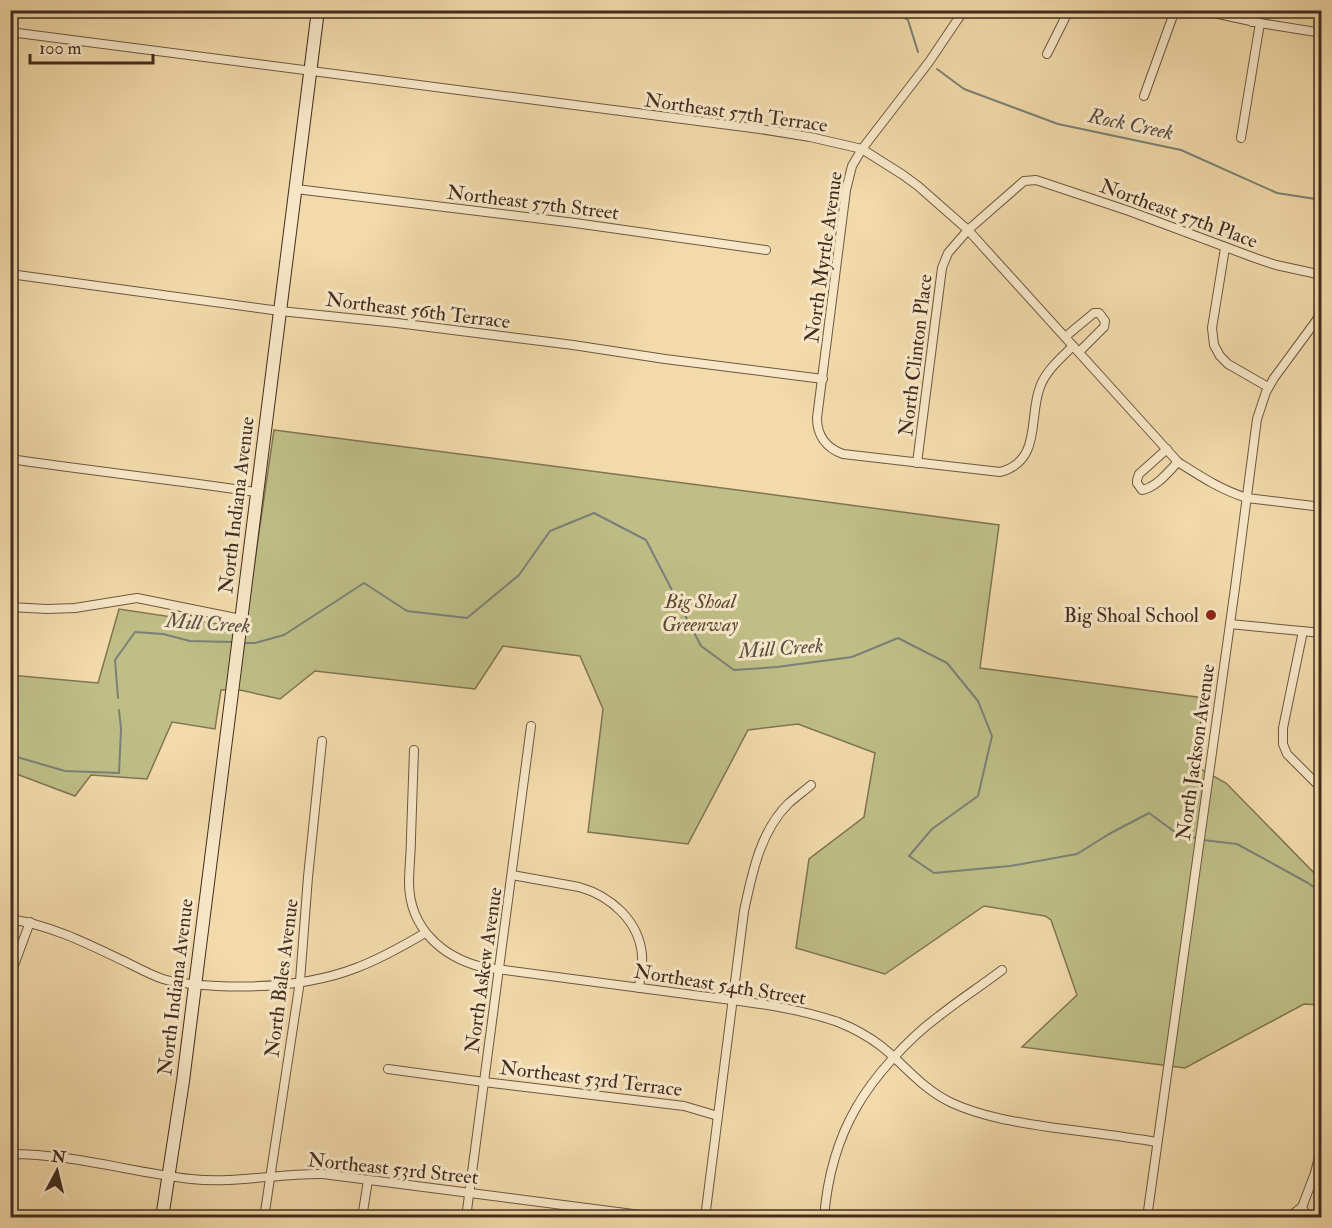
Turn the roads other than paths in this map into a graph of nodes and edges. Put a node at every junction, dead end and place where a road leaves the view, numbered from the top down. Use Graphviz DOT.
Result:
graph roads {
  1 [pos="318,10"];
  2 [pos="964,10"];
  3 [pos="1069,10"];
  4 [pos="1174,10"];
  5 [pos="1200,10"];
  6 [pos="1253,10"];
  7 [pos="1256,22"];
  8 [pos="10,32"];
  9 [pos="1322,33"];
  10 [pos="1047,54"];
  11 [pos="311,72"];
  12 [pos="1144,96"];
  13 [pos="1241,138"];
  14 [pos="862,149"];
  15 [pos="1027,180"];
  16 [pos="296,189"];
  17 [pos="968,230"];
  18 [pos="1225,248"];
  19 [pos="766,250"];
  20 [pos="10,274"];
  21 [pos="1322,275"];
  22 [pos="1322,309"];
  23 [pos="280,311"];
  24 [pos="1065,337"];
  25 [pos="1076,349"];
  26 [pos="822,379"];
  27 [pos="1268,387"];
  28 [pos="1167,449"];
  29 [pos="10,459"];
  30 [pos="1178,462"];
  31 [pos="917,463"];
  32 [pos="256,492"];
  33 [pos="1247,498"];
  34 [pos="1322,507"];
  35 [pos="10,607"];
  36 [pos="241,619"];
  37 [pos="1230,624"];
  38 [pos="1303,631"];
  39 [pos="1322,633"];
  40 [pos="531,726"];
  41 [pos="322,741"];
  42 [pos="414,750"];
  43 [pos="811,785"];
  44 [pos="1322,789"];
  45 [pos="512,875"];
  46 [pos="10,919"];
  47 [pos="30,922"];
  48 [pos="425,933"];
  49 [pos="499,969"];
  50 [pos="1002,970"];
  51 [pos="10,976"];
  52 [pos="300,981"];
  53 [pos="194,985"];
  54 [pos="639,988"];
  55 [pos="733,1000"];
  56 [pos="894,1057"];
  57 [pos="388,1069"];
  58 [pos="484,1082"];
  59 [pos="718,1116"];
  60 [pos="1157,1142"];
  61 [pos="1322,1145"];
  62 [pos="10,1154"];
  63 [pos="168,1175"];
  64 [pos="270,1177"];
  65 [pos="368,1180"];
  66 [pos="469,1193"];
  67 [pos="1302,1207"];
  68 [pos="162,1218"];
  69 [pos="264,1218"];
  70 [pos="362,1218"];
  71 [pos="466,1218"];
  72 [pos="664,1218"];
  73 [pos="705,1218"];
  74 [pos="824,1218"];
  75 [pos="1148,1218"];
  76 [pos="1288,1218"];
  77 [pos="1308,1218"];
  1 -- 11 [label="street, North Indiana Avenue"];
  2 -- 14 [label="street, North Myrtle Avenue"];
  3 -- 10 [label="street"];
  4 -- 12 [label="street"];
  5 -- 7 [label="street"];
  6 -- 7 [label="street"];
  7 -- 9 [label="street"];
  7 -- 13 [label="street"];
  8 -- 11 [label="street, Northeast 57th Terrace"];
  11 -- 14 [label="street, Northeast 57th Terrace"];
  11 -- 16 [label="street, North Indiana Avenue"];
  14 -- 17 [label="street, Northeast 57th Terrace"];
  14 -- 26 [label="street, North Myrtle Avenue"];
  15 -- 17 [label="street, North Clinton Place"];
  15 -- 18 [label="street, Northeast 57th Place"];
  16 -- 19 [label="street, Northeast 57th Street"];
  16 -- 23 [label="street, North Indiana Avenue"];
  17 -- 24 [label="street, Northeast 57th Terrace"];
  17 -- 31 [label="street, North Clinton Place"];
  18 -- 21 [label="street, Northeast 57th Place"];
  18 -- 27 [label="street"];
  20 -- 23 [label="street, Northeast 56th Terrace"];
  22 -- 27 [label="street, North Jackson Avenue"];
  23 -- 26 [label="street, Northeast 56th Terrace"];
  23 -- 32 [label="street, North Indiana Avenue"];
  24 -- 25 [label="street, Northeast 57th Terrace"];
  24 -- 25 [label="street"];
  25 -- 28 [label="street, Northeast 57th Terrace"];
  25 -- 31 [label="street"];
  26 -- 31 [label="street, North Myrtle Avenue"];
  27 -- 33 [label="street, North Jackson Avenue"];
  28 -- 30 [label="street, Northeast 57th Terrace"];
  28 -- 30 [label="street"];
  29 -- 32 [label="street"];
  30 -- 33 [label="street, Northeast 57th Terrace"];
  32 -- 36 [label="street, North Indiana Avenue"];
  33 -- 34 [label="street, Northeast 57th Terrace"];
  33 -- 37 [label="street, North Jackson Avenue"];
  35 -- 36 [label="street"];
  36 -- 53 [label="street, North Indiana Avenue"];
  37 -- 38 [label="street"];
  37 -- 60 [label="street, North Jackson Avenue"];
  38 -- 39 [label="street"];
  38 -- 44 [label="street"];
  40 -- 45 [label="street, North Askew Avenue"];
  41 -- 52 [label="street, North Bales Avenue"];
  42 -- 48 [label="street"];
  43 -- 55 [label="street"];
  45 -- 49 [label="street, North Askew Avenue"];
  45 -- 54 [label="street"];
  46 -- 47 [label="street"];
  47 -- 51 [label="street"];
  47 -- 53 [label="street"];
  48 -- 49 [label="street, Northeast 54th Street"];
  48 -- 52 [label="street"];
  49 -- 54 [label="street, Northeast 54th Street"];
  49 -- 58 [label="street, North Askew Avenue"];
  50 -- 56 [label="street"];
  52 -- 53 [label="street"];
  52 -- 64 [label="street, North Bales Avenue"];
  53 -- 63 [label="street, North Indiana Avenue"];
  54 -- 55 [label="street, Northeast 54th Street"];
  55 -- 56 [label="street, Northeast 54th Street"];
  55 -- 59 [label="street"];
  56 -- 60 [label="street, Northeast 54th Street"];
  56 -- 74 [label="street"];
  57 -- 58 [label="street, Northeast 53rd Terrace"];
  58 -- 59 [label="street, Northeast 53rd Terrace"];
  58 -- 66 [label="street, North Askew Avenue"];
  59 -- 73 [label="street"];
  60 -- 75 [label="street, North Jackson Avenue"];
  61 -- 67 [label="street"];
  62 -- 63 [label="street, Northeast 53rd Street"];
  63 -- 64 [label="street, Northeast 53rd Street"];
  63 -- 68 [label="street, North Indiana Avenue"];
  64 -- 65 [label="street, Northeast 53rd Street"];
  64 -- 69 [label="street, North Bales Avenue"];
  65 -- 66 [label="street, Northeast 53rd Street"];
  65 -- 70 [label="street"];
  66 -- 71 [label="street, North Askew Avenue"];
  66 -- 72 [label="street, Northeast 53rd Street"];
  67 -- 76 [label="street"];
  67 -- 77 [label="street"];
}
